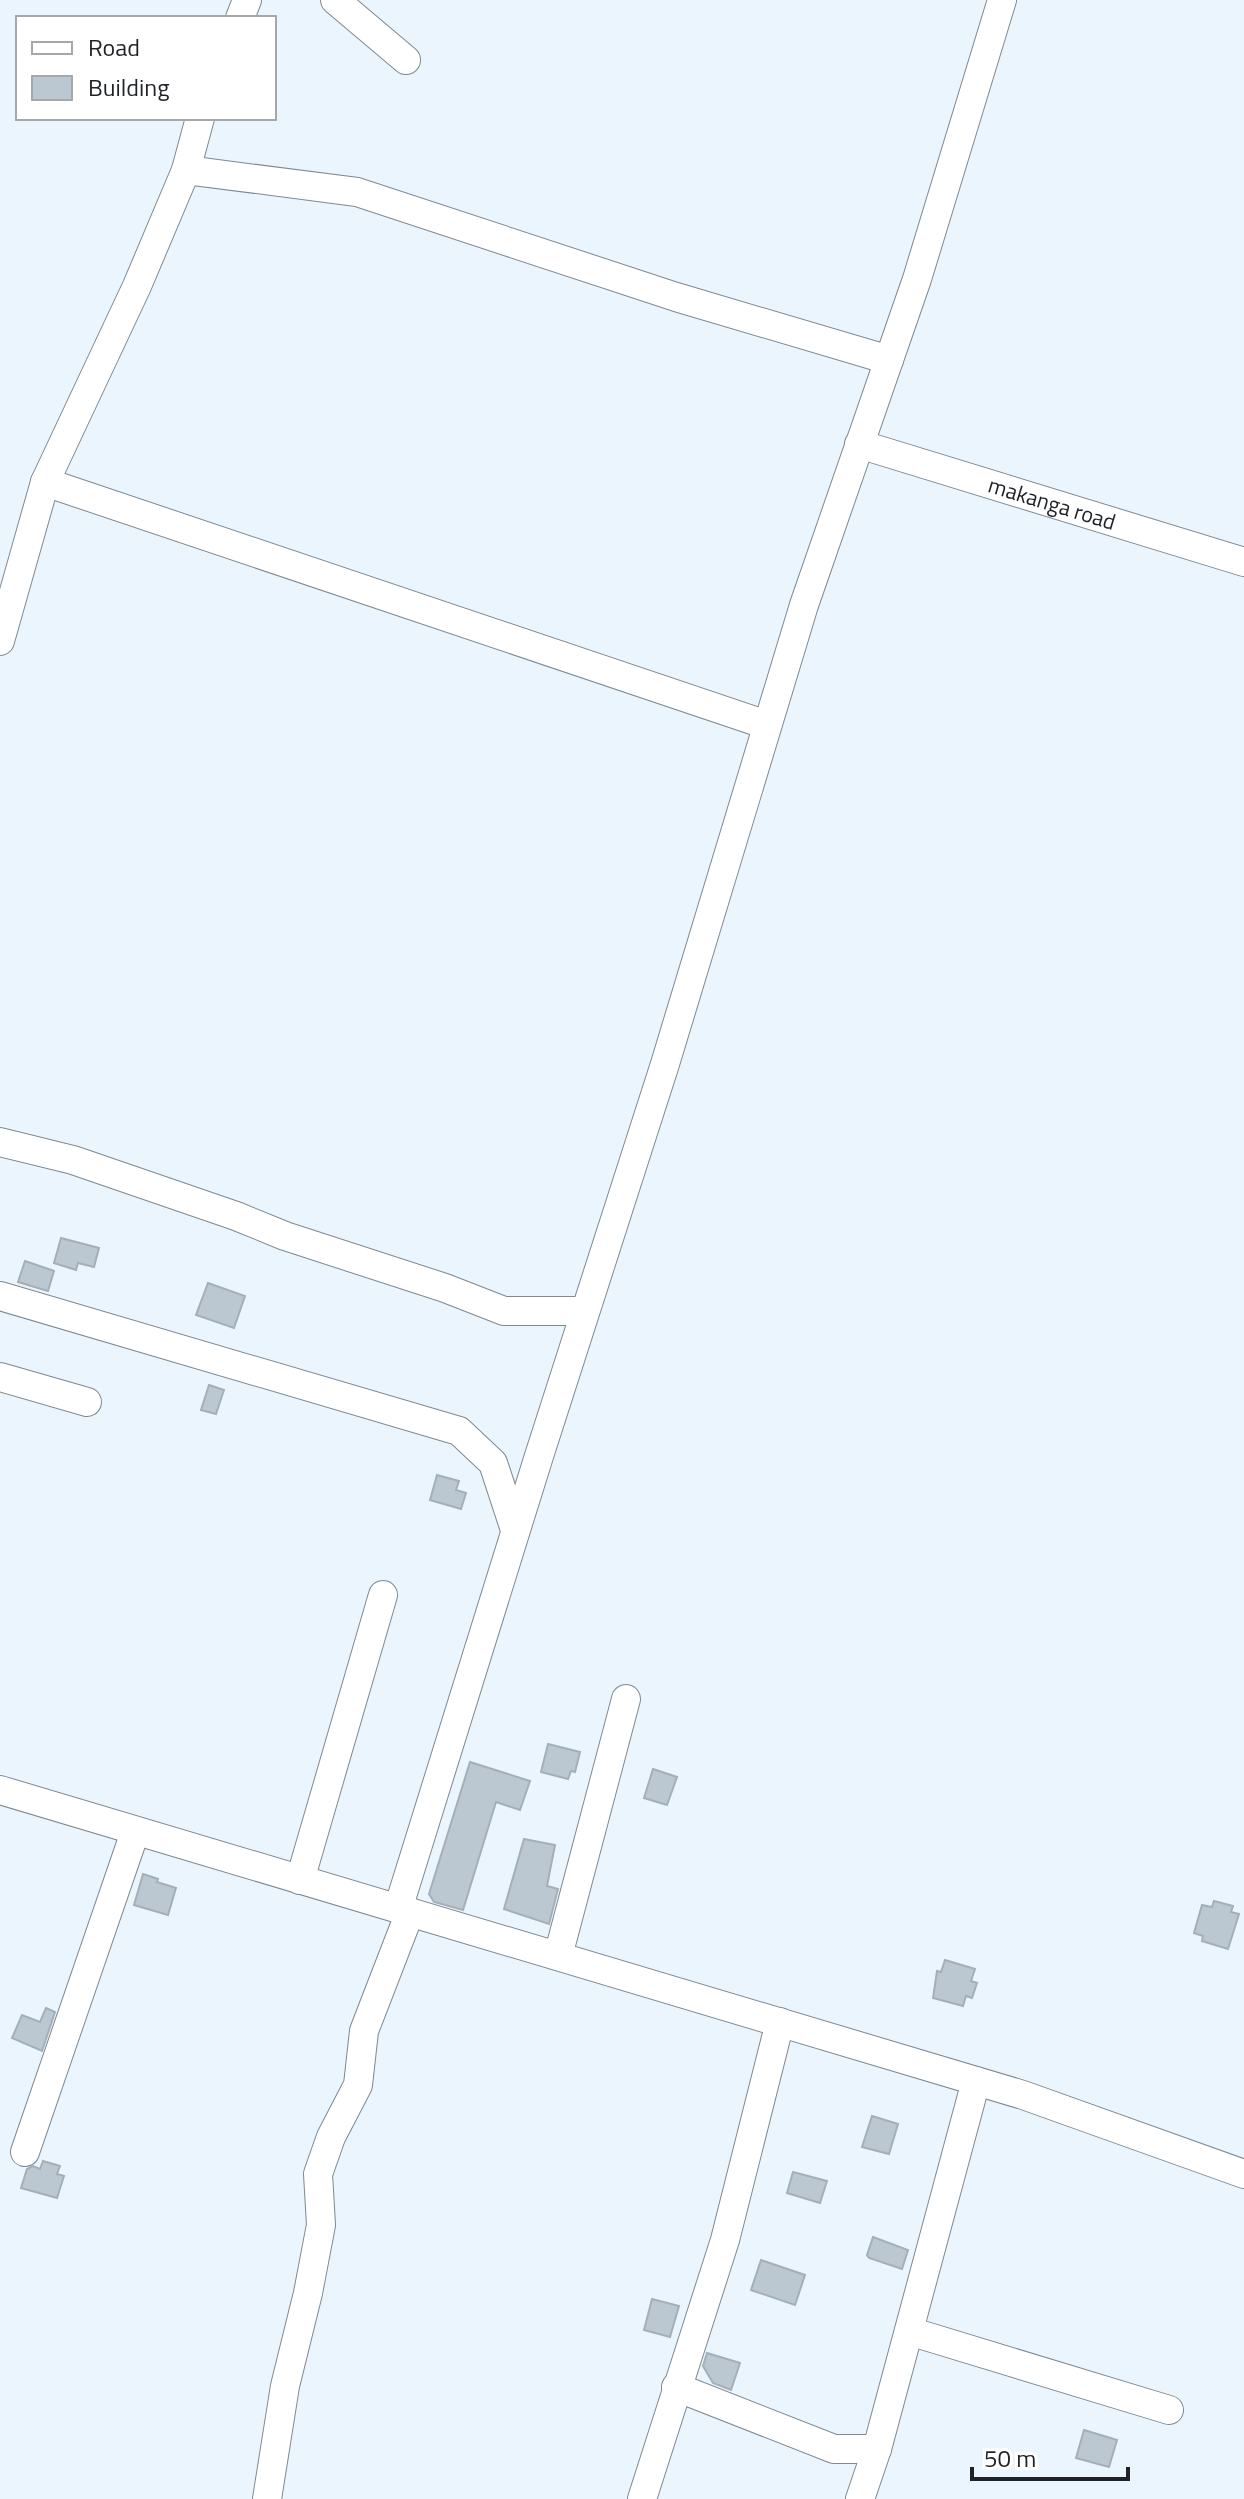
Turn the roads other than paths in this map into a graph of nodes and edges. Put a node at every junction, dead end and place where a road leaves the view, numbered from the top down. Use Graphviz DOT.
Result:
graph roads {
  1 [pos="335,0"];
  2 [pos="1002,0"];
  3 [pos="406,60"];
  4 [pos="199,120"];
  5 [pos="186,170"];
  6 [pos="889,360"];
  7 [pos="859,444"];
  8 [pos="45,482"];
  9 [pos="1244,562"];
  10 [pos="0,641"];
  11 [pos="767,725"];
  12 [pos="0,1142"];
  13 [pos="0,1296"];
  14 [pos="585,1311"];
  15 [pos="0,1377"];
  16 [pos="87,1402"];
  17 [pos="515,1530"];
  18 [pos="383,1595"];
  19 [pos="626,1699"];
  20 [pos="0,1790"];
  21 [pos="135,1832"];
  22 [pos="300,1880"];
  23 [pos="404,1910"];
  24 [pos="558,1956"];
  25 [pos="780,2022"];
  26 [pos="976,2081"];
  27 [pos="25,2152"];
  28 [pos="1244,2174"];
  29 [pos="909,2331"];
  30 [pos="676,2387"];
  31 [pos="1169,2410"];
  32 [pos="877,2449"];
  33 [pos="267,2499"];
  34 [pos="642,2499"];
  35 [pos="860,2499"];
  1 -- 3 [label="street"];
  2 -- 6 [label="street"];
  4 -- 5 [label="street"];
  5 -- 6 [label="street"];
  5 -- 8 [label="street"];
  6 -- 7 [label="street"];
  7 -- 9 [label="street, makanga road"];
  7 -- 11 [label="street"];
  8 -- 10 [label="street"];
  8 -- 11 [label="street"];
  11 -- 14 [label="street"];
  12 -- 14 [label="street"];
  13 -- 17 [label="street"];
  14 -- 17 [label="street"];
  15 -- 16 [label="street"];
  17 -- 23 [label="street"];
  18 -- 22 [label="street"];
  19 -- 24 [label="street"];
  20 -- 21 [label="street"];
  21 -- 22 [label="street"];
  21 -- 27 [label="street"];
  22 -- 23 [label="street"];
  23 -- 24 [label="street"];
  23 -- 33 [label="street"];
  24 -- 25 [label="street"];
  25 -- 26 [label="street"];
  25 -- 30 [label="street"];
  26 -- 28 [label="street"];
  26 -- 29 [label="street"];
  29 -- 31 [label="street"];
  29 -- 32 [label="street"];
  30 -- 32 [label="street"];
  30 -- 34 [label="street"];
  32 -- 35 [label="street"];
}
